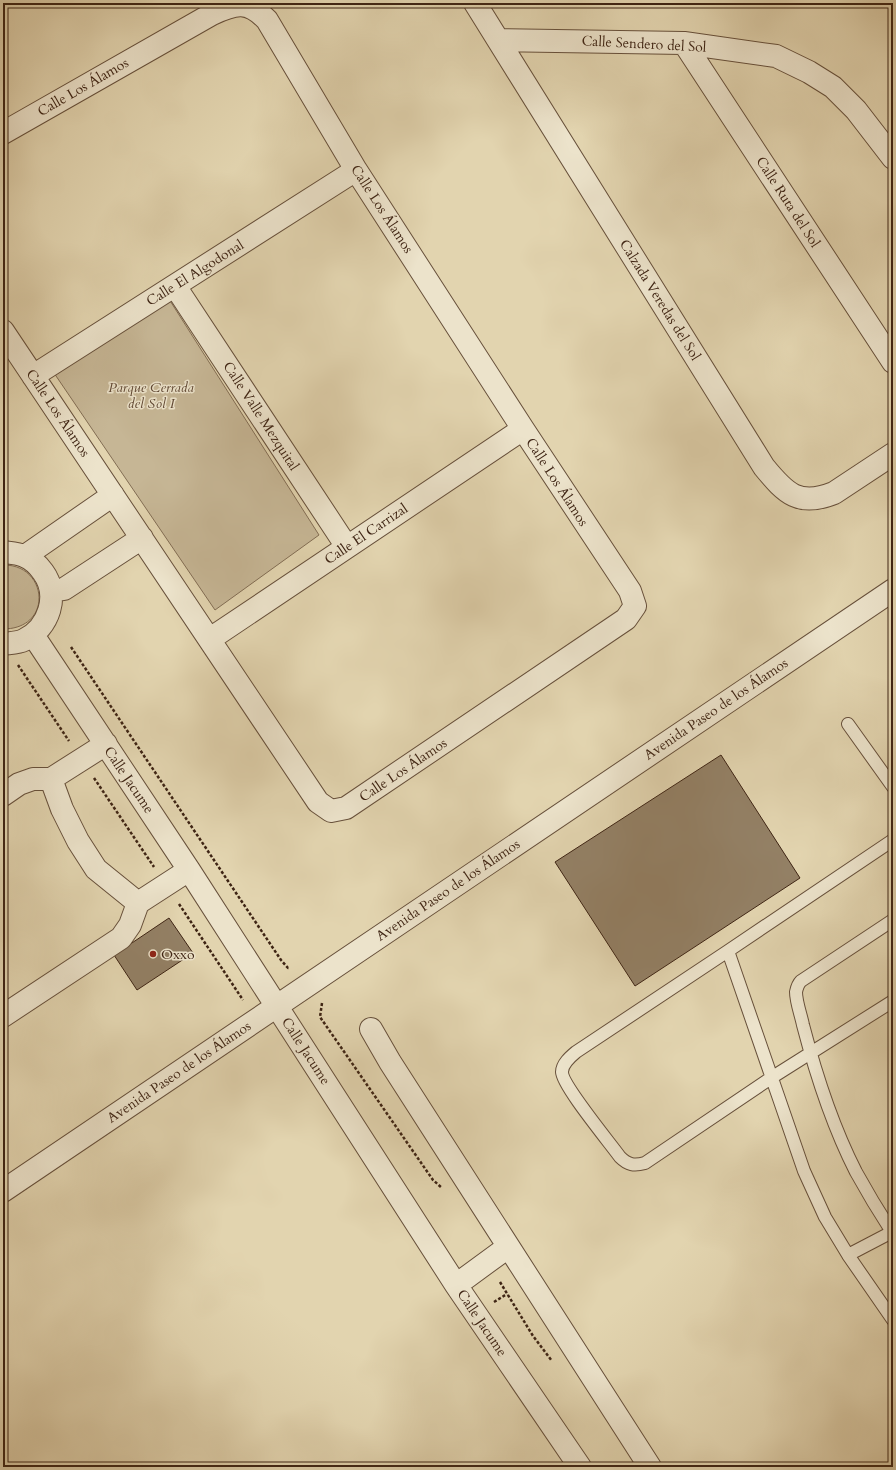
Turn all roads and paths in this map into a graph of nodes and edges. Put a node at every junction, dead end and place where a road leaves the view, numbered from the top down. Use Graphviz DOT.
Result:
graph roads {
  1 [pos="475,3"];
  2 [pos="498,40"];
  3 [pos="684,44"];
  4 [pos="3,133"];
  5 [pos="893,158"];
  6 [pos="356,170"];
  7 [pos="175,286"];
  8 [pos="3,331"];
  9 [pos="893,362"];
  10 [pos="33,376"];
  11 [pos="522,429"];
  12 [pos="893,454"];
  13 [pos="113,495"];
  14 [pos="142,538"];
  15 [pos="347,547"];
  16 [pos="3,552"];
  17 [pos="25,556"];
  18 [pos="893,590"];
  19 [pos="51,591"];
  20 [pos="33,635"];
  21 [pos="210,639"];
  22 [pos="3,644"];
  23 [pos="848,724"];
  24 [pos="106,744"];
  25 [pos="51,779"];
  26 [pos="893,787"];
  27 [pos="3,795"];
  28 [pos="893,840"];
  29 [pos="189,870"];
  30 [pos="138,903"];
  31 [pos="893,920"];
  32 [pos="728,951"];
  33 [pos="893,1001"];
  34 [pos="278,1006"];
  35 [pos="3,1016"];
  36 [pos="371,1029"];
  37 [pos="810,1053"];
  38 [pos="771,1078"];
  39 [pos="3,1191"];
  40 [pos="893,1233"];
  41 [pos="508,1246"];
  42 [pos="848,1255"];
  43 [pos="456,1285"];
  44 [pos="893,1320"];
  45 [pos="580,1467"];
  46 [pos="649,1467"];
  1 -- 2 [label="street, Calzada Veredas del Sol"];
  2 -- 3 [label="street, Calle Sendero del Sol"];
  2 -- 12 [label="street, Calzada Veredas del Sol"];
  3 -- 5 [label="street, Calle Sendero del Sol"];
  3 -- 9 [label="street, Calle Ruta del Sol"];
  4 -- 6 [label="street, Calle Los Álamos"];
  6 -- 7 [label="street, Calle El Algodonal"];
  6 -- 11 [label="street, Calle Los Álamos"];
  7 -- 10 [label="street, Calle El Algodonal"];
  7 -- 15 [label="street, Calle Valle Mezquital"];
  8 -- 10 [label="street, Calle Los Álamos"];
  10 -- 13 [label="street, Calle Los Álamos"];
  11 -- 15 [label="street, Calle El Carrizal"];
  11 -- 21 [label="street, Calle Los Álamos"];
  13 -- 14 [label="street, Calle Los Álamos"];
  13 -- 17 [label="street"];
  14 -- 19 [label="street"];
  14 -- 21 [label="street, Calle Los Álamos"];
  15 -- 21 [label="street, Calle El Carrizal"];
  16 -- 17 [label="street"];
  17 -- 19 [label="street"];
  18 -- 34 [label="street, Avenida Paseo de los Álamos"];
  19 -- 20 [label="street"];
  20 -- 22 [label="street"];
  20 -- 24 [label="street, Calle Jacume"];
  23 -- 26 [label="lane"];
  24 -- 25 [label="street"];
  24 -- 29 [label="street, Calle Jacume"];
  25 -- 27 [label="street"];
  25 -- 30 [label="street"];
  28 -- 32 [label="lane"];
  29 -- 30 [label="street"];
  29 -- 34 [label="street, Calle Jacume"];
  30 -- 35 [label="street"];
  31 -- 37 [label="lane"];
  32 -- 38 [label="lane"];
  32 -- 38 [label="lane"];
  33 -- 37 [label="lane"];
  34 -- 39 [label="street, Avenida Paseo de los Álamos"];
  34 -- 43 [label="street, Calle Jacume"];
  36 -- 41 [label="street"];
  37 -- 38 [label="lane"];
  37 -- 40 [label="lane"];
  38 -- 42 [label="lane"];
  40 -- 42 [label="lane"];
  41 -- 43 [label="street"];
  41 -- 46 [label="street"];
  42 -- 44 [label="lane"];
  43 -- 45 [label="street, Calle Jacume"];
}
